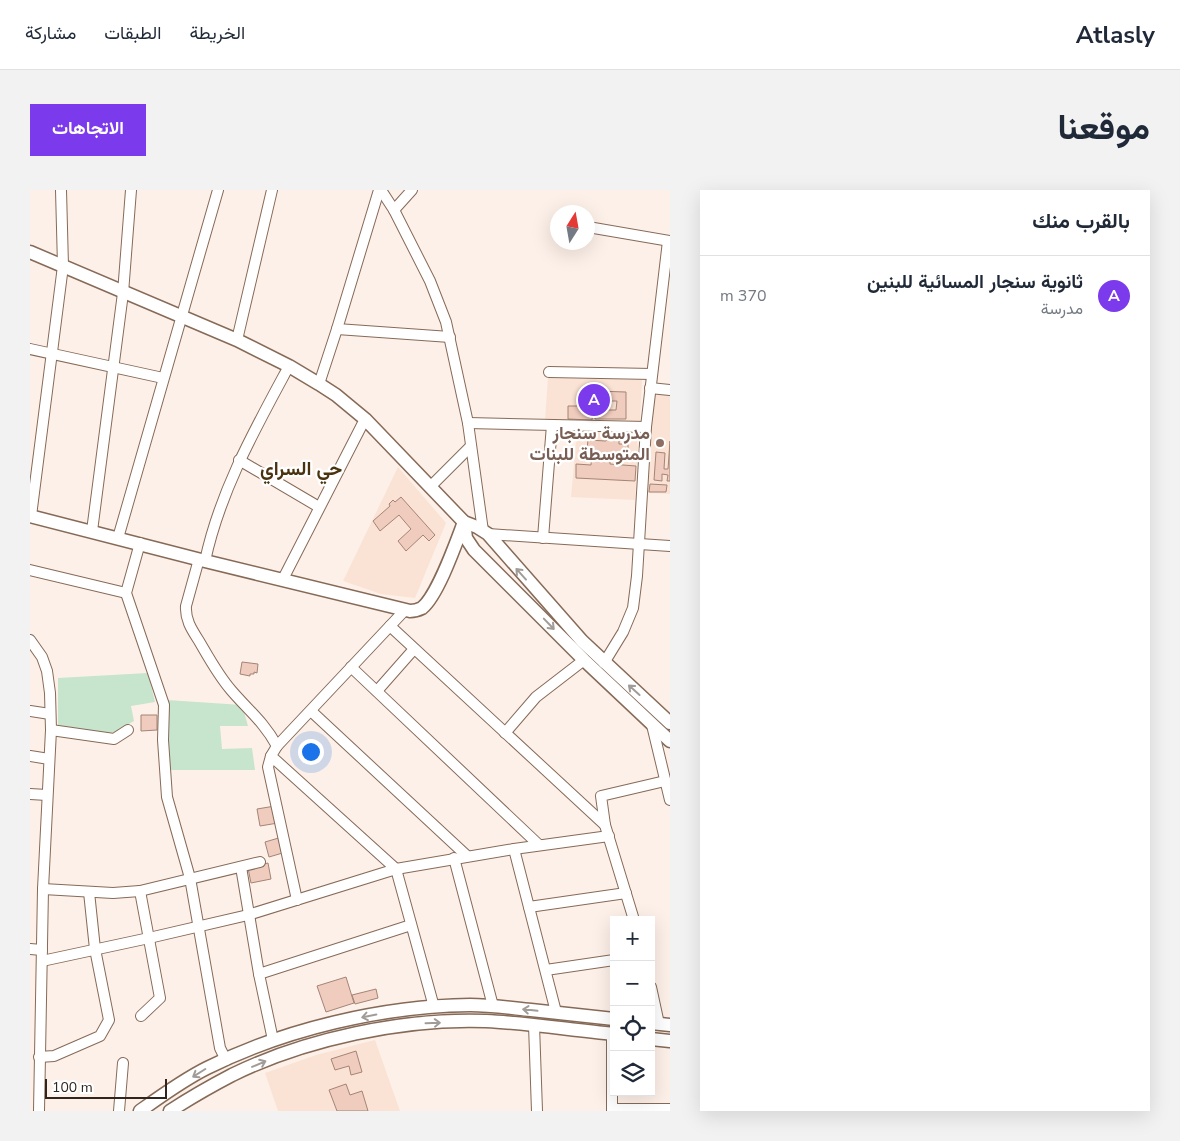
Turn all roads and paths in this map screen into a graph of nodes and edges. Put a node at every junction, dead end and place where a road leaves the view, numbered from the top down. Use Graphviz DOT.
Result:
graph roads {
  1 [pos="61,190"];
  2 [pos="131,190"];
  3 [pos="218,190"];
  4 [pos="272,190"];
  5 [pos="380,190"];
  6 [pos="412,190"];
  7 [pos="394,210"];
  8 [pos="595,228"];
  9 [pos="669,241"];
  10 [pos="30,252"];
  11 [pos="63,266"];
  12 [pos="123,293"];
  13 [pos="182,317"];
  14 [pos="337,329"];
  15 [pos="450,337"];
  16 [pos="236,340"];
  17 [pos="30,349"];
  18 [pos="51,354"];
  19 [pos="289,366"];
  20 [pos="113,367"];
  21 [pos="549,372"];
  22 [pos="652,374"];
  23 [pos="163,378"];
  24 [pos="319,384"];
  25 [pos="650,388"];
  26 [pos="670,390"];
  27 [pos="366,419"];
  28 [pos="468,423"];
  29 [pos="552,425"];
  30 [pos="646,427"];
  31 [pos="471,446"];
  32 [pos="239,460"];
  33 [pos="430,486"];
  34 [pos="319,508"];
  35 [pos="30,516"];
  36 [pos="464,522"];
  37 [pos="92,531"];
  38 [pos="486,532"];
  39 [pos="118,538"];
  40 [pos="543,538"];
  41 [pos="140,543"];
  42 [pos="639,544"];
  43 [pos="470,545"];
  44 [pos="670,546"];
  45 [pos="202,560"];
  46 [pos="30,570"];
  47 [pos="283,579"];
  48 [pos="126,593"];
  49 [pos="404,610"];
  50 [pos="390,626"];
  51 [pos="30,640"];
  52 [pos="414,649"];
  53 [pos="584,660"];
  54 [pos="604,663"];
  55 [pos="351,667"];
  56 [pos="377,691"];
  57 [pos="30,711"];
  58 [pos="310,711"];
  59 [pos="50,714"];
  60 [pos="668,718"];
  61 [pos="652,725"];
  62 [pos="51,730"];
  63 [pos="128,730"];
  64 [pos="505,733"];
  65 [pos="670,742"];
  66 [pos="277,746"];
  67 [pos="30,756"];
  68 [pos="271,756"];
  69 [pos="49,758"];
  70 [pos="664,781"];
  71 [pos="30,794"];
  72 [pos="47,795"];
  73 [pos="670,800"];
  74 [pos="605,825"];
  75 [pos="609,836"];
  76 [pos="540,846"];
  77 [pos="514,849"];
  78 [pos="467,856"];
  79 [pos="454,858"];
  80 [pos="260,862"];
  81 [pos="241,867"];
  82 [pos="396,869"];
  83 [pos="190,878"];
  84 [pos="43,889"];
  85 [pos="140,891"];
  86 [pos="89,892"];
  87 [pos="626,893"];
  88 [pos="297,900"];
  89 [pos="529,908"];
  90 [pos="248,915"];
  91 [pos="633,916"];
  92 [pos="411,925"];
  93 [pos="199,926"];
  94 [pos="149,938"];
  95 [pos="30,949"];
  96 [pos="95,949"];
  97 [pos="42,956"];
  98 [pos="610,961"];
  99 [pos="546,970"];
  100 [pos="259,974"];
  101 [pos="655,1003"];
  102 [pos="493,1006"];
  103 [pos="434,1007"];
  104 [pos="556,1012"];
  105 [pos="141,1016"];
  106 [pos="610,1019"];
  107 [pos="660,1024"];
  108 [pos="534,1026"];
  109 [pos="610,1034"];
  110 [pos="655,1039"];
  111 [pos="273,1040"];
  112 [pos="670,1041"];
  113 [pos="613,1051"];
  114 [pos="39,1056"];
  115 [pos="226,1060"];
  116 [pos="123,1064"];
  117 [pos="233,1075"];
  118 [pos="670,1109"];
  119 [pos="612,1110"];
  120 [pos="39,1111"];
  121 [pos="118,1111"];
  122 [pos="140,1111"];
  123 [pos="170,1111"];
  124 [pos="537,1111"];
  1 -- 11 [label="street"];
  2 -- 12 [label="street"];
  3 -- 13 [label="street"];
  4 -- 16 [label="street"];
  5 -- 7 [label="street"];
  5 -- 14 [label="street"];
  6 -- 7 [label="street"];
  7 -- 15 [label="street"];
  8 -- 9 [label="street"];
  9 -- 22 [label="street"];
  10 -- 11 [label="street"];
  11 -- 12 [label="street"];
  11 -- 18 [label="street"];
  12 -- 13 [label="street"];
  12 -- 20 [label="street"];
  13 -- 16 [label="street"];
  13 -- 23 [label="street"];
  14 -- 15 [label="street"];
  14 -- 24 [label="street"];
  15 -- 28 [label="street"];
  16 -- 19 [label="street"];
  17 -- 18 [label="street"];
  18 -- 20 [label="street"];
  18 -- 35 [label="street"];
  19 -- 24 [label="street"];
  19 -- 32 [label="street"];
  20 -- 23 [label="street"];
  20 -- 37 [label="street"];
  21 -- 22 [label="street"];
  22 -- 25 [label="street"];
  23 -- 39 [label="street"];
  24 -- 27 [label="street"];
  25 -- 26 [label="street"];
  25 -- 30 [label="street"];
  27 -- 33 [label="street"];
  27 -- 34 [label="street"];
  28 -- 29 [label="street"];
  28 -- 31 [label="street"];
  29 -- 30 [label="street"];
  29 -- 40 [label="street"];
  30 -- 42 [label="street"];
  31 -- 33 [label="street"];
  31 -- 38 [label="street"];
  32 -- 34 [label="street"];
  32 -- 45 [label="street"];
  33 -- 36 [label="street"];
  34 -- 47 [label="street"];
  35 -- 37 [label="street"];
  36 -- 38 [label="street"];
  36 -- 43 [label="street"];
  36 -- 49 [label="street"];
  37 -- 39 [label="street"];
  38 -- 40 [label="street"];
  38 -- 43 [label="street"];
  54 -- 38 [label="street, one-way"];
  39 -- 41 [label="street"];
  40 -- 42 [label="street"];
  41 -- 45 [label="street"];
  41 -- 48 [label="street"];
  42 -- 44 [label="street"];
  42 -- 54 [label="street"];
  43 -- 53 [label="street, one-way"];
  45 -- 47 [label="street"];
  45 -- 66 [label="street"];
  46 -- 48 [label="street"];
  47 -- 49 [label="street"];
  48 -- 83 [label="street"];
  49 -- 50 [label="street"];
  50 -- 52 [label="street"];
  50 -- 55 [label="street"];
  51 -- 59 [label="street"];
  52 -- 56 [label="street"];
  52 -- 64 [label="street"];
  53 -- 61 [label="street"];
  53 -- 64 [label="street"];
  60 -- 54 [label="street, one-way"];
  55 -- 56 [label="street"];
  55 -- 58 [label="street"];
  56 -- 76 [label="street"];
  57 -- 59 [label="street"];
  58 -- 66 [label="street"];
  58 -- 78 [label="street"];
  59 -- 62 [label="street"];
  61 -- 65 [label="street"];
  61 -- 70 [label="street"];
  62 -- 63 [label="street"];
  62 -- 69 [label="street"];
  64 -- 74 [label="street"];
  66 -- 68 [label="street"];
  67 -- 69 [label="street"];
  68 -- 82 [label="street"];
  68 -- 88 [label="street"];
  69 -- 72 [label="street"];
  70 -- 73 [label="street"];
  70 -- 74 [label="street"];
  71 -- 72 [label="street"];
  72 -- 84 [label="street"];
  74 -- 75 [label="street"];
  75 -- 76 [label="street"];
  75 -- 87 [label="street"];
  76 -- 77 [label="street"];
  77 -- 78 [label="street"];
  77 -- 89 [label="street"];
  78 -- 79 [label="street"];
  79 -- 82 [label="street"];
  79 -- 102 [label="street"];
  80 -- 81 [label="street"];
  81 -- 83 [label="street"];
  81 -- 90 [label="street"];
  82 -- 88 [label="street"];
  82 -- 92 [label="street"];
  83 -- 85 [label="street"];
  83 -- 93 [label="street"];
  84 -- 86 [label="street"];
  84 -- 97 [label="street"];
  85 -- 86 [label="street"];
  85 -- 94 [label="street"];
  86 -- 96 [label="street"];
  87 -- 89 [label="street"];
  87 -- 91 [label="street"];
  88 -- 90 [label="street"];
  89 -- 99 [label="street"];
  90 -- 93 [label="street"];
  90 -- 100 [label="street"];
  92 -- 100 [label="street"];
  92 -- 103 [label="street"];
  93 -- 94 [label="street"];
  93 -- 115 [label="street"];
  94 -- 96 [label="street"];
  94 -- 105 [label="street"];
  95 -- 97 [label="street"];
  96 -- 97 [label="street"];
  96 -- 114 [label="street"];
  97 -- 114 [label="street"];
  98 -- 99 [label="street"];
  99 -- 104 [label="street"];
  100 -- 111 [label="street"];
  101 -- 107 [label="street"];
  102 -- 103 [label="street"];
  104 -- 102 [label="street, one-way"];
  103 -- 111 [label="street, one-way"];
  104 -- 106 [label="street"];
  108 -- 109 [label="street"];
  117 -- 108 [label="street, one-way"];
  108 -- 124 [label="street"];
  110 -- 112 [label="street"];
  111 -- 115 [label="street"];
  113 -- 119 [label="street"];
  114 -- 120 [label="street"];
  115 -- 117 [label="street"];
  115 -- 122 [label="street, one-way"];
  116 -- 121 [label="street"];
  117 -- 123 [label="street"];
  118 -- 119 [label="street"];
}
